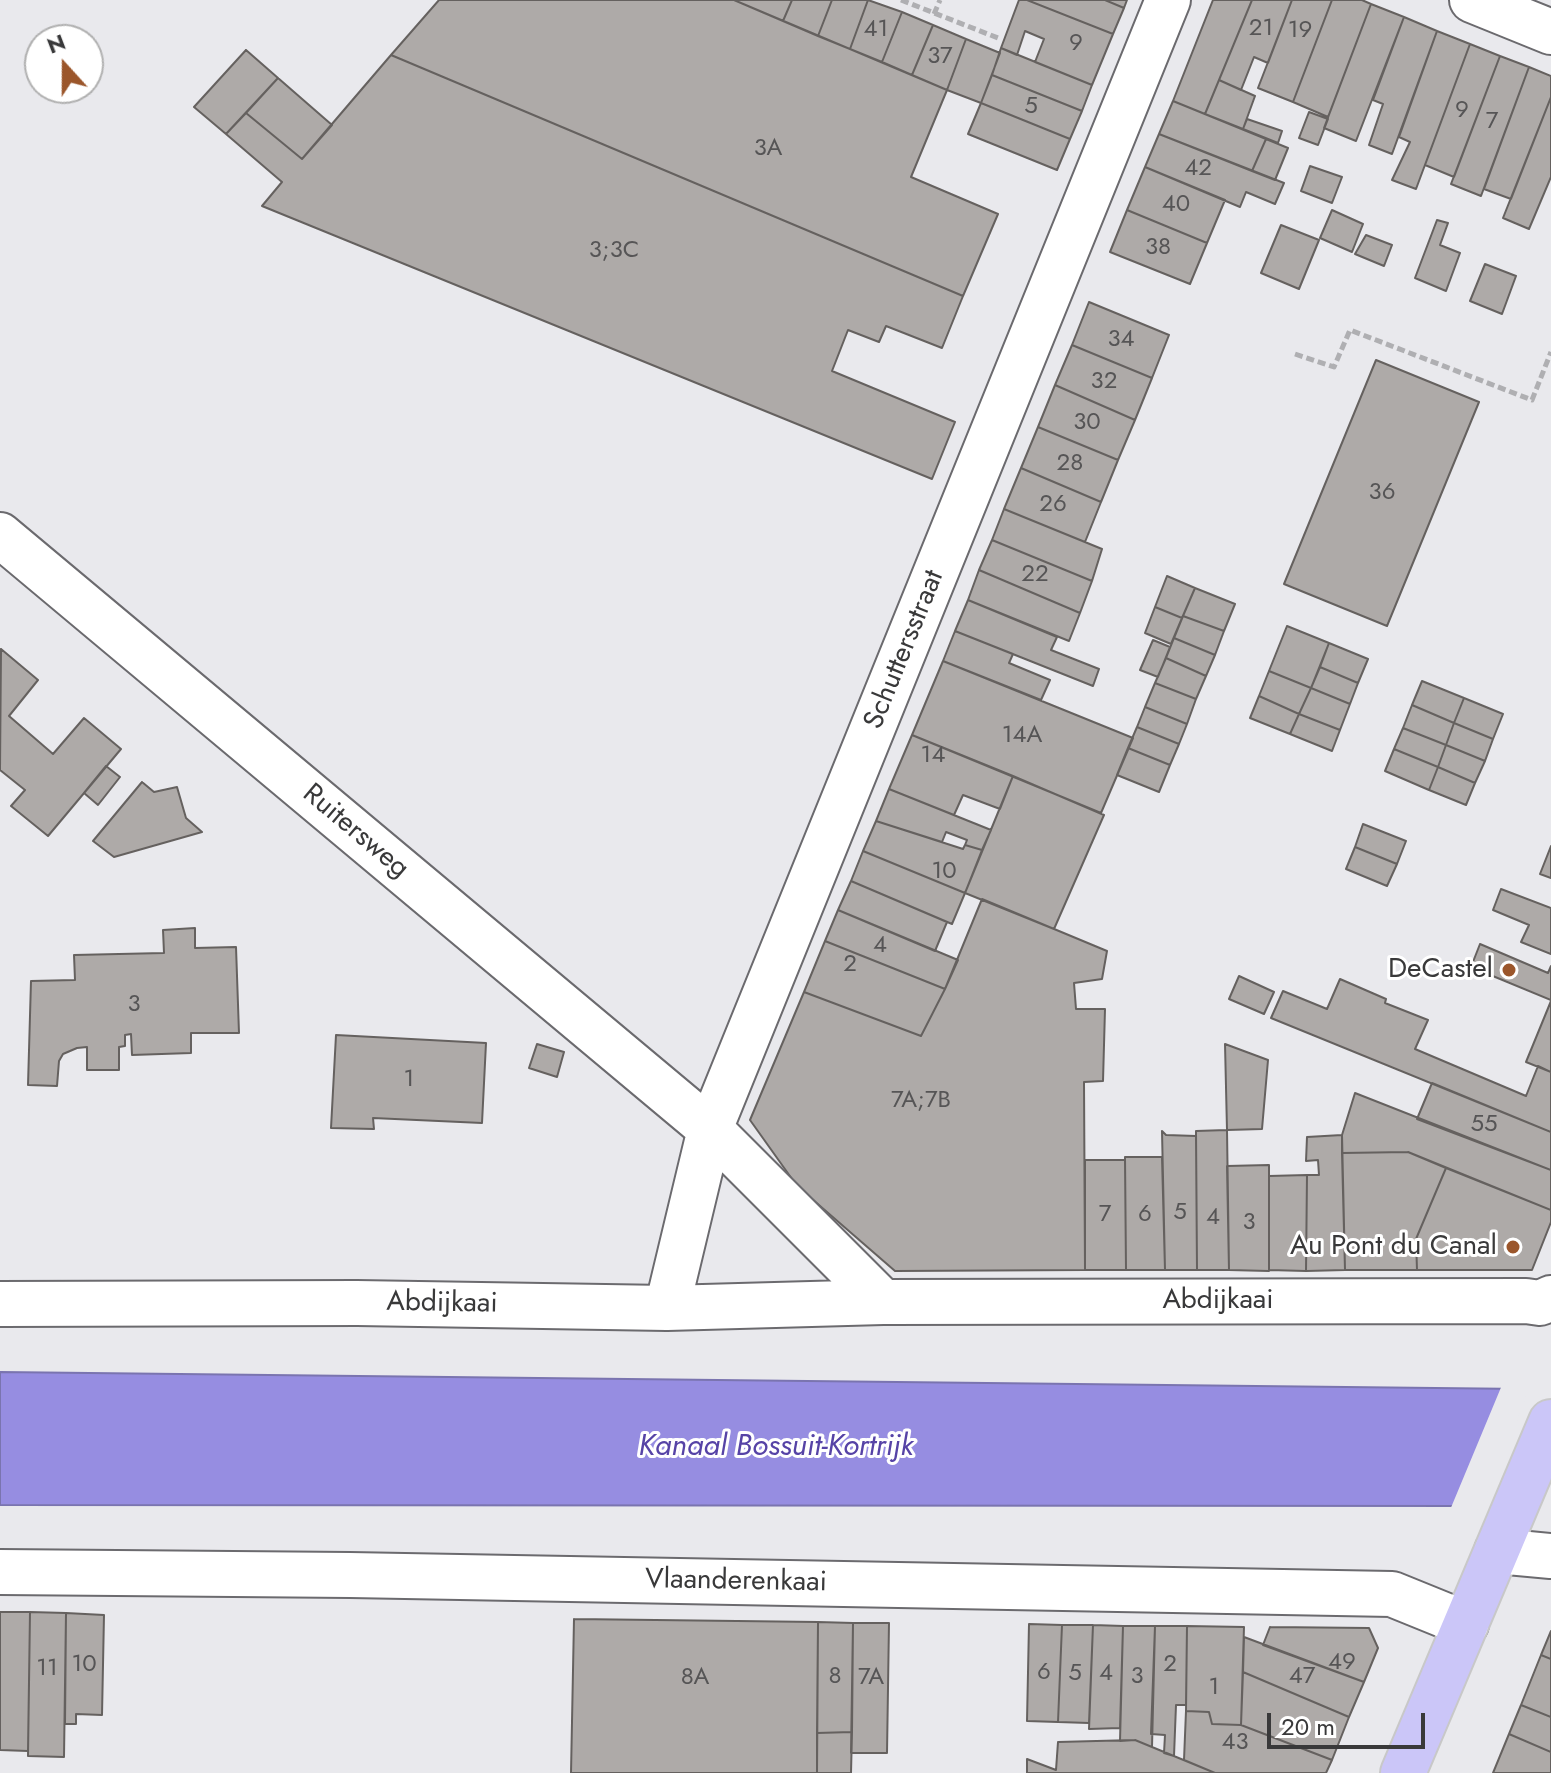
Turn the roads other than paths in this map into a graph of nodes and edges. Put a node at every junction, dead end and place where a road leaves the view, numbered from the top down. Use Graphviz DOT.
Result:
graph roads {
  1 [pos="1168,0"];
  2 [pos="1472,0"];
  3 [pos="1551,32"];
  4 [pos="0,535"];
  5 [pos="710,1129"];
  6 [pos="1551,1298"];
  7 [pos="883,1302"];
  8 [pos="0,1304"];
  9 [pos="667,1308"];
  10 [pos="1551,1422"];
  11 [pos="1499,1545"];
  12 [pos="1551,1556"];
  13 [pos="0,1572"];
  14 [pos="1466,1624"];
  15 [pos="1403,1773"];
  1 -- 5 [label="street, Schuttersstraat"];
  2 -- 3 [label="street"];
  4 -- 5 [label="street, Ruitersweg"];
  5 -- 7 [label="street"];
  5 -- 9 [label="street, Schuttersstraat"];
  6 -- 7 [label="street, Abdijkaai"];
  7 -- 9 [label="street, Abdijkaai"];
  8 -- 9 [label="street, Abdijkaai"];
  10 -- 11 [label="main road"];
  11 -- 12 [label="street"];
  11 -- 14 [label="main road"];
  13 -- 14 [label="street, Vlaanderenkaai"];
  14 -- 15 [label="main road"];
}
